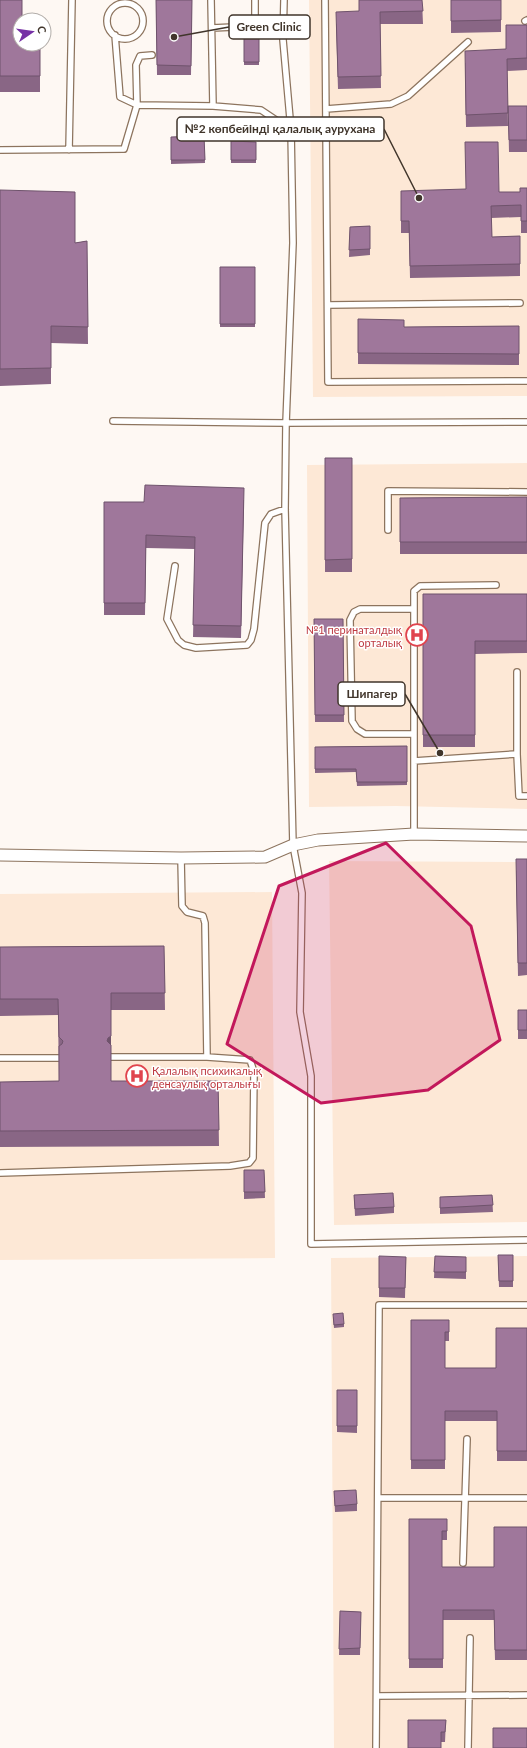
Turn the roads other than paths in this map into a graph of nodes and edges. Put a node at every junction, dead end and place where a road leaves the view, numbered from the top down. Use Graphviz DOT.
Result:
graph roads {
  1 [pos="72,0"];
  2 [pos="211,0"];
  3 [pos="255,0"];
  4 [pos="284,0"];
  5 [pos="325,0"];
  6 [pos="128,2"];
  7 [pos="212,28"];
  8 [pos="115,35"];
  9 [pos="468,42"];
  10 [pos="152,55"];
  11 [pos="137,105"];
  12 [pos="213,106"];
  13 [pos="326,109"];
  14 [pos="291,130"];
  15 [pos="0,150"];
  16 [pos="69,150"];
  17 [pos="520,303"];
  18 [pos="328,305"];
  19 [pos="527,381"];
  20 [pos="112,421"];
  21 [pos="527,422"];
  22 [pos="286,423"];
  23 [pos="527,492"];
  24 [pos="285,509"];
  25 [pos="388,530"];
  26 [pos="175,566"];
  27 [pos="496,586"];
  28 [pos="414,609"];
  29 [pos="517,672"];
  30 [pos="414,734"];
  31 [pos="517,754"];
  32 [pos="414,761"];
  33 [pos="527,796"];
  34 [pos="414,834"];
  35 [pos="527,836"];
  36 [pos="293,845"];
  37 [pos="0,856"];
  38 [pos="181,858"];
  39 [pos="111,1057"];
  40 [pos="207,1057"];
  41 [pos="0,1058"];
  42 [pos="59,1058"];
  43 [pos="0,1173"];
  44 [pos="527,1240"];
  45 [pos="527,1305"];
  46 [pos="466,1439"];
  47 [pos="378,1498"];
  48 [pos="527,1498"];
  49 [pos="465,1499"];
  50 [pos="463,1563"];
  51 [pos="470,1638"];
  52 [pos="527,1695"];
  53 [pos="377,1696"];
  54 [pos="469,1696"];
  55 [pos="376,1748"];
  56 [pos="468,1748"];
  1 -- 16 [label="lane"];
  2 -- 7 [label="lane"];
  3 -- 7 [label="lane"];
  4 -- 14 [label="lane"];
  5 -- 13 [label="lane"];
  6 -- 8 [label="lane"];
  6 -- 8 [label="lane"];
  7 -- 12 [label="lane"];
  8 -- 11 [label="lane"];
  9 -- 13 [label="lane"];
  10 -- 11 [label="lane"];
  11 -- 12 [label="lane"];
  11 -- 16 [label="lane"];
  12 -- 14 [label="lane"];
  13 -- 18 [label="lane"];
  14 -- 22 [label="lane"];
  15 -- 16 [label="lane"];
  17 -- 18 [label="lane"];
  18 -- 19 [label="lane"];
  20 -- 22 [label="lane"];
  21 -- 22 [label="lane"];
  22 -- 24 [label="lane"];
  23 -- 25 [label="lane"];
  24 -- 26 [label="lane"];
  24 -- 36 [label="lane"];
  27 -- 28 [label="lane"];
  28 -- 30 [label="lane"];
  28 -- 30 [label="lane"];
  29 -- 31 [label="lane"];
  30 -- 32 [label="lane"];
  31 -- 32 [label="lane"];
  31 -- 33 [label="lane"];
  32 -- 34 [label="lane"];
  34 -- 35 [label="street"];
  34 -- 36 [label="street"];
  36 -- 38 [label="street"];
  36 -- 44 [label="lane"];
  37 -- 38 [label="street"];
  38 -- 40 [label="lane"];
  39 -- 40 [label="lane"];
  40 -- 43 [label="lane"];
  41 -- 42 [label="lane"];
  45 -- 47 [label="lane"];
  46 -- 49 [label="lane"];
  47 -- 49 [label="lane"];
  47 -- 53 [label="lane"];
  48 -- 49 [label="lane"];
  49 -- 50 [label="lane"];
  51 -- 54 [label="lane"];
  52 -- 54 [label="lane"];
  53 -- 54 [label="lane"];
  53 -- 55 [label="lane"];
  54 -- 56 [label="lane"];
}
